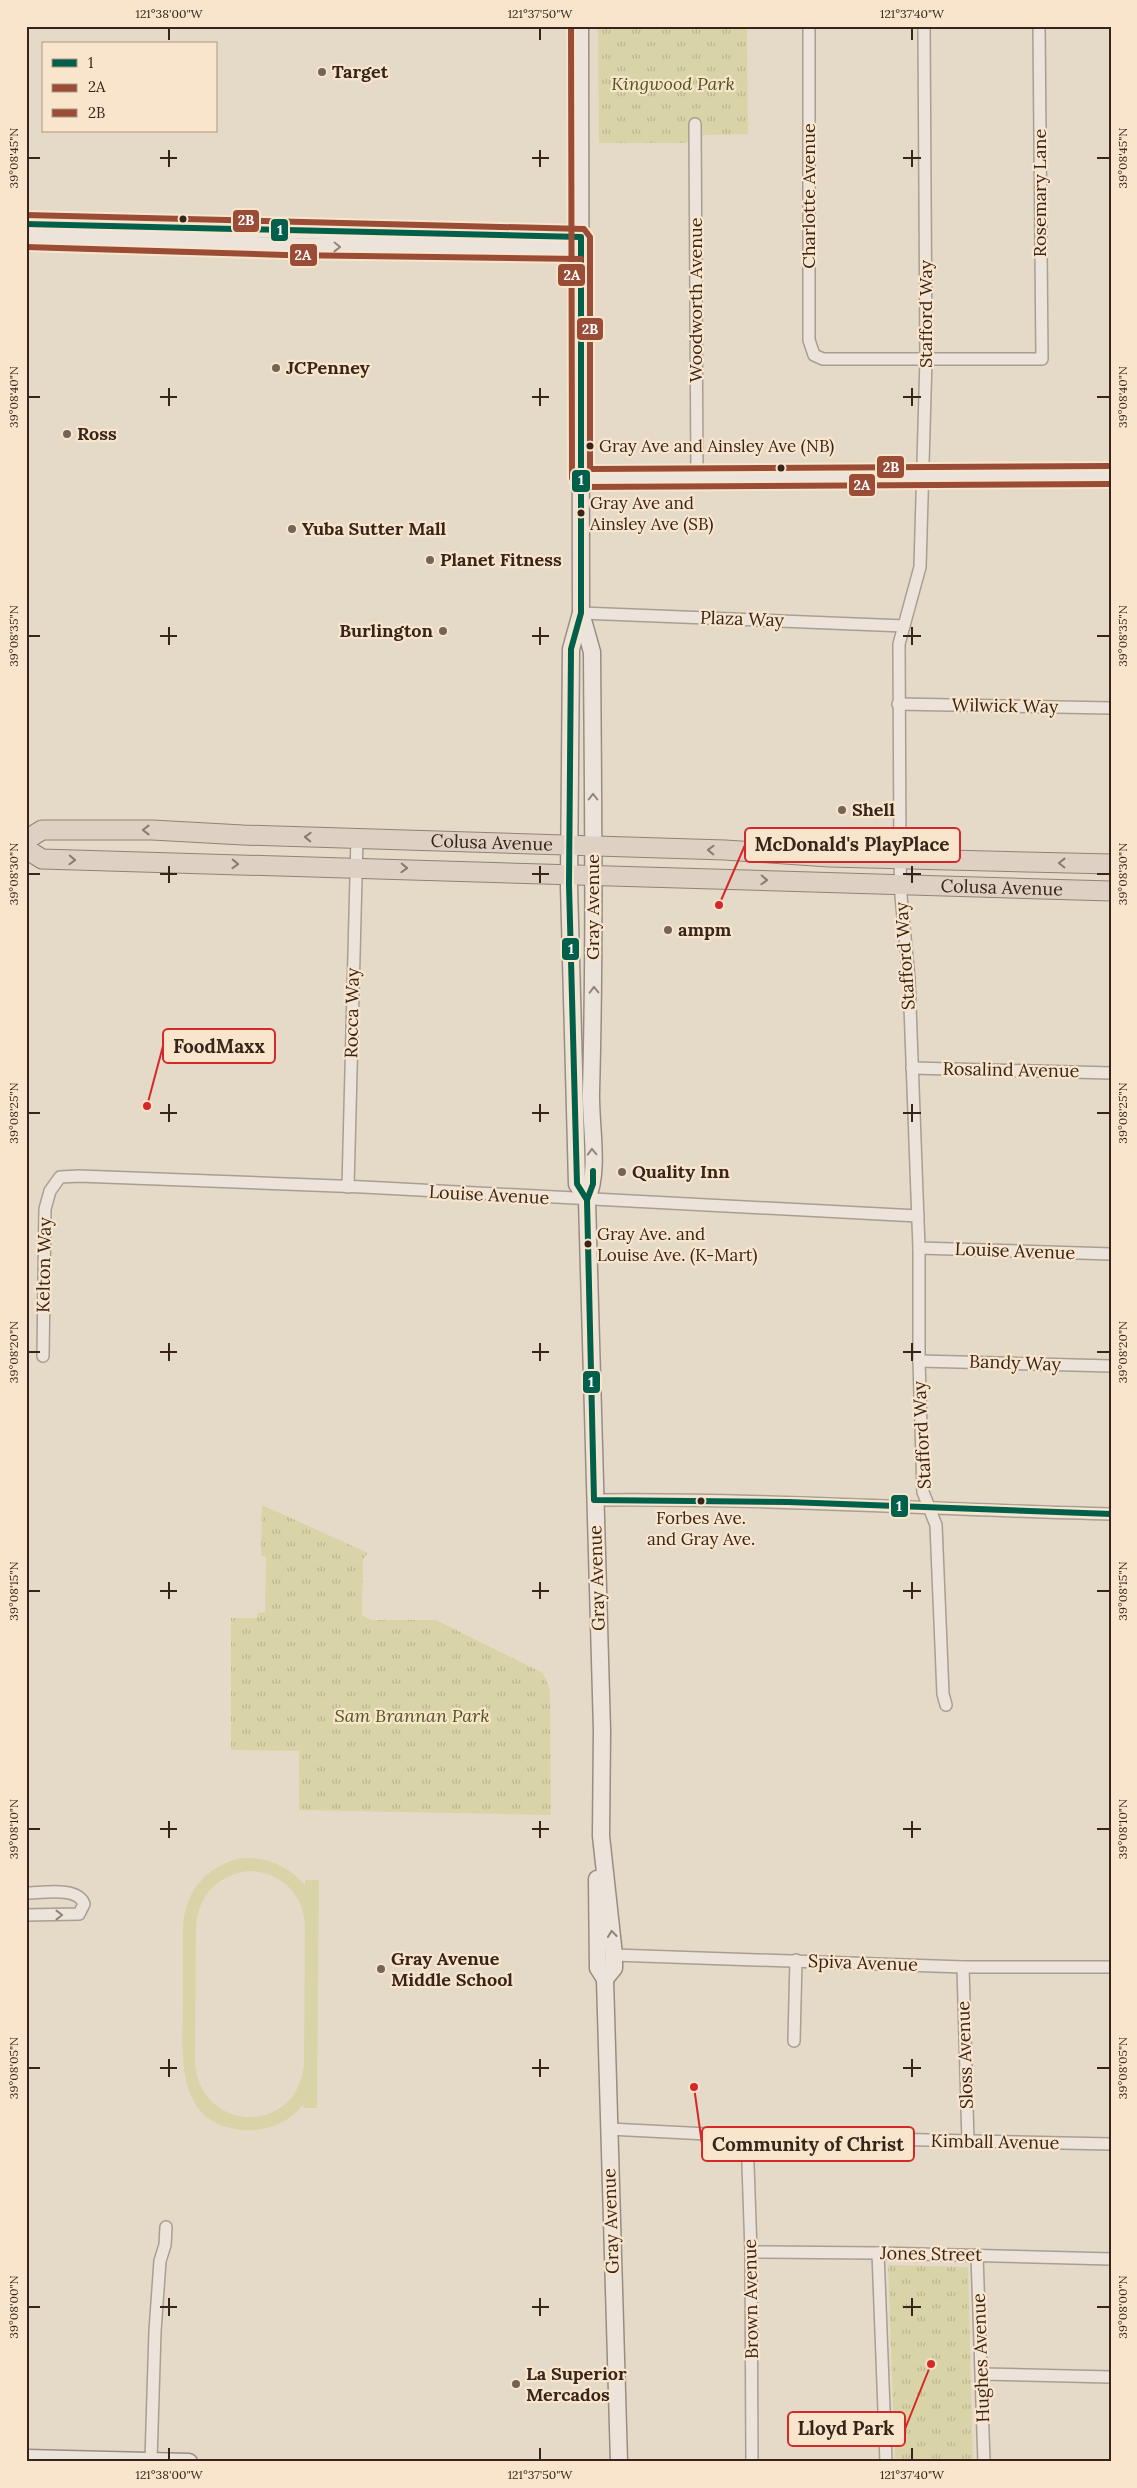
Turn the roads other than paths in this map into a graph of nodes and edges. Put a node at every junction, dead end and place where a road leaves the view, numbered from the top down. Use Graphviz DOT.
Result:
graph roads {
  1 [pos="580,26"];
  2 [pos="809,26"];
  3 [pos="924,26"];
  4 [pos="1039,26"];
  5 [pos="695,124"];
  6 [pos="26,224"];
  7 [pos="26,238"];
  8 [pos="581,243"];
  9 [pos="926,359"];
  10 [pos="1111,475"];
  11 [pos="697,477"];
  12 [pos="923,477"];
  13 [pos="581,478"];
  14 [pos="581,613"];
  15 [pos="904,626"];
  16 [pos="898,704"];
  17 [pos="1111,708"];
  18 [pos="357,838"];
  19 [pos="26,840"];
  20 [pos="569,844"];
  21 [pos="593,846"];
  22 [pos="26,849"];
  23 [pos="900,859"];
  24 [pos="1111,864"];
  25 [pos="355,868"];
  26 [pos="569,874"];
  27 [pos="592,875"];
  28 [pos="900,884"];
  29 [pos="1111,890"];
  30 [pos="912,1068"];
  31 [pos="1111,1073"];
  32 [pos="60,1177"];
  33 [pos="348,1186"];
  34 [pos="587,1200"];
  35 [pos="918,1216"];
  36 [pos="919,1248"];
  37 [pos="1111,1254"];
  38 [pos="43,1356"];
  39 [pos="919,1361"];
  40 [pos="1111,1366"];
  41 [pos="594,1500"];
  42 [pos="930,1510"];
  43 [pos="1111,1514"];
  44 [pos="946,1706"];
  45 [pos="601,1836"];
  46 [pos="26,1893"];
  47 [pos="26,1915"];
  48 [pos="614,1955"];
  49 [pos="796,1960"];
  50 [pos="963,1967"];
  51 [pos="1111,1968"];
  52 [pos="605,1979"];
  53 [pos="794,2041"];
  54 [pos="609,2129"];
  55 [pos="747,2136"];
  56 [pos="968,2142"];
  57 [pos="1111,2144"];
  58 [pos="166,2227"];
  59 [pos="751,2252"];
  60 [pos="878,2253"];
  61 [pos="976,2255"];
  62 [pos="1111,2259"];
  63 [pos="982,2374"];
  64 [pos="1111,2377"];
  65 [pos="26,2458"];
  66 [pos="150,2461"];
  67 [pos="189,2462"];
  68 [pos="619,2462"];
  69 [pos="752,2462"];
  70 [pos="886,2462"];
  71 [pos="984,2462"];
  1 -- 8 [label="main road, Gray Avenue"];
  2 -- 9 [label="street, Charlotte Avenue"];
  3 -- 9 [label="street, Stafford Way"];
  4 -- 9 [label="street, Rosemary Lane"];
  5 -- 11 [label="street, Woodworth Avenue"];
  6 -- 8 [label="main road"];
  7 -- 8 [label="main road, one-way"];
  8 -- 13 [label="main road, Gray Avenue"];
  9 -- 12 [label="street, Stafford Way"];
  10 -- 12 [label="street"];
  11 -- 12 [label="street"];
  11 -- 13 [label="street"];
  12 -- 15 [label="street, Stafford Way"];
  13 -- 14 [label="main road, Gray Avenue"];
  14 -- 15 [label="street, Plaza Way"];
  14 -- 20 [label="main road, Gray Avenue"];
  21 -- 14 [label="main road, Gray Avenue, one-way"];
  15 -- 16 [label="street, Stafford Way"];
  16 -- 17 [label="street, Wilwick Way"];
  16 -- 23 [label="street, Stafford Way"];
  18 -- 19 [label="highway, Colusa Avenue, one-way"];
  18 -- 20 [label="highway, Colusa Avenue"];
  18 -- 25 [label="street, Rocca Way"];
  20 -- 21 [label="highway, Colusa Avenue"];
  20 -- 26 [label="main road, Gray Avenue"];
  23 -- 21 [label="highway, Colusa Avenue, one-way"];
  21 -- 27 [label="main road, Gray Avenue"];
  22 -- 25 [label="highway, Colusa Avenue, one-way"];
  24 -- 23 [label="highway, Colusa Avenue, one-way"];
  23 -- 28 [label="street, Stafford Way"];
  25 -- 26 [label="highway, Colusa Avenue, one-way"];
  25 -- 33 [label="street, Rocca Way"];
  26 -- 27 [label="highway, Colusa Avenue"];
  26 -- 34 [label="main road, Gray Avenue"];
  27 -- 28 [label="highway, Colusa Avenue, one-way"];
  34 -- 27 [label="main road, Gray Avenue, one-way"];
  28 -- 29 [label="highway, Colusa Avenue"];
  28 -- 30 [label="street, Stafford Way"];
  30 -- 31 [label="street, Rosalind Avenue"];
  30 -- 35 [label="street, Stafford Way"];
  32 -- 33 [label="street, Louise Avenue"];
  32 -- 38 [label="street, Kelton Way"];
  33 -- 34 [label="street, Louise Avenue"];
  34 -- 35 [label="street, Louise Avenue"];
  34 -- 41 [label="main road, Gray Avenue"];
  35 -- 36 [label="street, Stafford Way"];
  36 -- 37 [label="street, Louise Avenue"];
  36 -- 39 [label="street, Stafford Way"];
  39 -- 40 [label="street, Bandy Way"];
  39 -- 42 [label="street, Stafford Way"];
  41 -- 42 [label="street"];
  41 -- 45 [label="main road, Gray Avenue"];
  42 -- 43 [label="street"];
  42 -- 44 [label="street, Stafford Way"];
  48 -- 45 [label="main road, Gray Avenue, one-way"];
  45 -- 52 [label="main road, Gray Avenue"];
  47 -- 46 [label="street, one-way"];
  48 -- 49 [label="street, Spiva Avenue"];
  48 -- 52 [label="main road, Gray Avenue"];
  49 -- 50 [label="street, Spiva Avenue"];
  49 -- 53 [label="street"];
  50 -- 51 [label="street, Spiva Avenue"];
  50 -- 56 [label="street, Sloss Avenue"];
  52 -- 54 [label="main road, Gray Avenue"];
  54 -- 55 [label="street, Kimball Avenue"];
  54 -- 68 [label="main road, Gray Avenue"];
  55 -- 56 [label="street, Kimball Avenue"];
  55 -- 59 [label="street, Brown Avenue"];
  56 -- 57 [label="street, Kimball Avenue"];
  58 -- 66 [label="street"];
  59 -- 60 [label="street, Jones Street"];
  59 -- 69 [label="street, Brown Avenue"];
  60 -- 61 [label="street, Jones Street"];
  60 -- 70 [label="street"];
  61 -- 62 [label="street, Jones Street"];
  61 -- 63 [label="street, Hughes Avenue"];
  63 -- 64 [label="street"];
  63 -- 71 [label="street, Hughes Avenue"];
  65 -- 66 [label="main road"];
  66 -- 67 [label="main road"];
}
